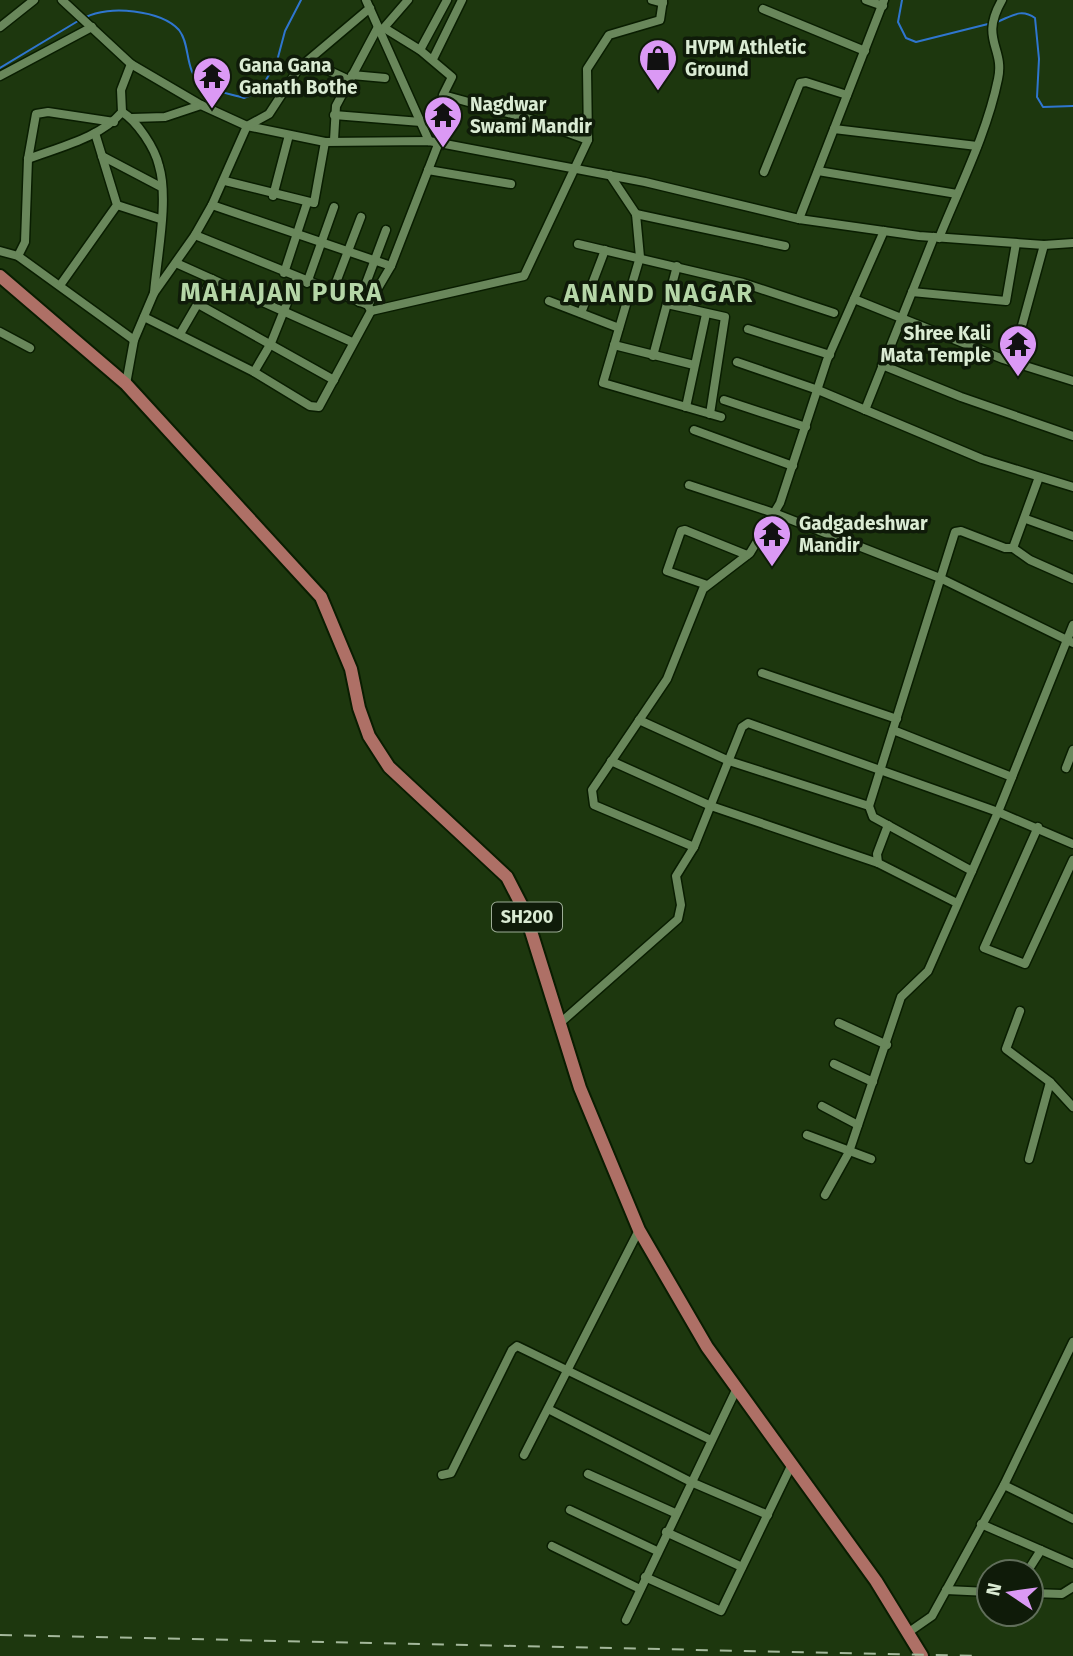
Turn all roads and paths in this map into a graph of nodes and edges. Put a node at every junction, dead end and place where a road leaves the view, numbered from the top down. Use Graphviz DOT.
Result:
graph roads {
  1 [pos="34,0"];
  2 [pos="62,0"];
  3 [pos="408,0"];
  4 [pos="447,0"];
  5 [pos="462,0"];
  6 [pos="652,0"];
  7 [pos="866,0"];
  8 [pos="1002,0"];
  9 [pos="663,1"];
  10 [pos="884,3"];
  11 [pos="368,4"];
  12 [pos="763,9"];
  13 [pos="91,26"];
  14 [pos="0,27"];
  15 [pos="381,29"];
  16 [pos="420,50"];
  17 [pos="865,51"];
  18 [pos="433,59"];
  19 [pos="307,61"];
  20 [pos="131,64"];
  21 [pos="0,76"];
  22 [pos="351,78"];
  23 [pos="385,79"];
  24 [pos="847,95"];
  25 [pos="201,105"];
  26 [pos="122,112"];
  27 [pos="334,116"];
  28 [pos="132,118"];
  29 [pos="114,122"];
  30 [pos="421,122"];
  31 [pos="247,126"];
  32 [pos="834,129"];
  33 [pos="94,133"];
  34 [pos="289,135"];
  35 [pos="588,140"];
  36 [pos="329,141"];
  37 [pos="429,141"];
  38 [pos="439,142"];
  39 [pos="977,146"];
  40 [pos="102,156"];
  41 [pos="28,159"];
  42 [pos="577,169"];
  43 [pos="428,170"];
  44 [pos="818,171"];
  45 [pos="764,172"];
  46 [pos="610,175"];
  47 [pos="225,181"];
  48 [pos="512,184"];
  49 [pos="161,187"];
  50 [pos="957,194"];
  51 [pos="273,196"];
  52 [pos="307,203"];
  53 [pos="117,205"];
  54 [pos="212,205"];
  55 [pos="334,207"];
  56 [pos="636,214"];
  57 [pos="361,217"];
  58 [pos="160,219"];
  59 [pos="799,219"];
  60 [pos="386,230"];
  61 [pos="884,231"];
  62 [pos="195,235"];
  63 [pos="297,236"];
  64 [pos="937,237"];
  65 [pos="1016,243"];
  66 [pos="1073,243"];
  67 [pos="321,244"];
  68 [pos="578,244"];
  69 [pos="1044,245"];
  70 [pos="785,246"];
  71 [pos="605,250"];
  72 [pos="0,251"];
  73 [pos="348,252"];
  74 [pos="18,256"];
  75 [pos="640,257"];
  76 [pos="375,261"];
  77 [pos="176,263"];
  78 [pos="391,266"];
  79 [pos="677,266"];
  80 [pos="284,273"];
  81 [pos="0,276"];
  82 [pos="297,278"];
  83 [pos="212,279"];
  84 [pos="307,283"];
  85 [pos="61,284"];
  86 [pos="912,292"];
  87 [pos="154,293"];
  88 [pos="332,293"];
  89 [pos="854,299"];
  90 [pos="548,301"];
  91 [pos="198,304"];
  92 [pos="667,304"];
  93 [pos="366,306"];
  94 [pos="285,311"];
  95 [pos="581,313"];
  96 [pos="834,313"];
  97 [pos="706,314"];
  98 [pos="144,317"];
  99 [pos="901,318"];
  100 [pos="619,328"];
  101 [pos="748,329"];
  102 [pos="0,332"];
  103 [pos="180,334"];
  104 [pos="135,340"];
  105 [pos="352,342"];
  106 [pos="271,343"];
  107 [pos="614,345"];
  108 [pos="30,348"];
  109 [pos="830,355"];
  110 [pos="653,356"];
  111 [pos="737,362"];
  112 [pos="1012,362"];
  113 [pos="694,365"];
  114 [pos="882,365"];
  115 [pos="254,373"];
  116 [pos="334,380"];
  117 [pos="1073,382"];
  118 [pos="126,384"];
  119 [pos="818,390"];
  120 [pos="724,400"];
  121 [pos="686,407"];
  122 [pos="865,410"];
  123 [pos="710,414"];
  124 [pos="721,417"];
  125 [pos="806,427"];
  126 [pos="694,430"];
  127 [pos="1073,436"];
  128 [pos="793,466"];
  129 [pos="1039,477"];
  130 [pos="689,485"];
  131 [pos="1073,486"];
  132 [pos="774,513"];
  133 [pos="1026,519"];
  134 [pos="1073,536"];
  135 [pos="1013,548"];
  136 [pos="747,555"];
  137 [pos="940,578"];
  138 [pos="1073,579"];
  139 [pos="706,585"];
  140 [pos="1073,625"];
  141 [pos="1069,642"];
  142 [pos="762,673"];
  143 [pos="897,719"];
  144 [pos="639,720"];
  145 [pos="893,730"];
  146 [pos="1073,750"];
  147 [pos="611,761"];
  148 [pos="729,761"];
  149 [pos="1066,768"];
  150 [pos="880,770"];
  151 [pos="1012,777"];
  152 [pos="711,806"];
  153 [pos="869,806"];
  154 [pos="998,812"];
  155 [pos="888,825"];
  156 [pos="1038,827"];
  157 [pos="1073,844"];
  158 [pos="694,847"];
  159 [pos="1073,860"];
  160 [pos="878,863"];
  161 [pos="972,871"];
  162 [pos="957,903"];
  163 [pos="1020,1011"];
  164 [pos="839,1023"];
  165 [pos="559,1024"];
  166 [pos="887,1045"];
  167 [pos="834,1064"];
  168 [pos="873,1082"];
  169 [pos="1051,1082"];
  170 [pos="822,1106"];
  171 [pos="1073,1107"];
  172 [pos="858,1125"];
  173 [pos="807,1135"];
  174 [pos="849,1152"];
  175 [pos="871,1159"];
  176 [pos="1029,1159"];
  177 [pos="825,1195"];
  178 [pos="639,1230"];
  179 [pos="1073,1342"];
  180 [pos="568,1370"];
  181 [pos="737,1388"];
  182 [pos="548,1409"];
  183 [pos="711,1440"];
  184 [pos="524,1455"];
  185 [pos="792,1464"];
  186 [pos="588,1474"];
  187 [pos="442,1475"];
  188 [pos="691,1482"];
  189 [pos="1004,1485"];
  190 [pos="570,1510"];
  191 [pos="675,1513"];
  192 [pos="768,1515"];
  193 [pos="1073,1519"];
  194 [pos="981,1524"];
  195 [pos="666,1532"];
  196 [pos="552,1546"];
  197 [pos="1041,1550"];
  198 [pos="657,1551"];
  199 [pos="1036,1558"];
  200 [pos="1073,1564"];
  201 [pos="742,1567"];
  202 [pos="645,1577"];
  203 [pos="1073,1587"];
  204 [pos="640,1589"];
  205 [pos="946,1590"];
  206 [pos="975,1591"];
  207 [pos="1045,1593"];
  208 [pos="626,1620"];
  209 [pos="909,1632"];
  210 [pos="922,1656"];
  1 -- 14 [label="street"];
  2 -- 13 [label="street"];
  3 -- 15 [label="street"];
  4 -- 16 [label="street"];
  5 -- 18 [label="street"];
  6 -- 9 [label="street"];
  7 -- 10 [label="street"];
  8 -- 39 [label="street"];
  9 -- 35 [label="street"];
  10 -- 17 [label="street"];
  11 -- 15 [label="street"];
  11 -- 19 [label="street"];
  12 -- 17 [label="street"];
  13 -- 20 [label="street"];
  13 -- 21 [label="street"];
  15 -- 16 [label="street"];
  15 -- 22 [label="street"];
  15 -- 30 [label="street"];
  16 -- 18 [label="street"];
  17 -- 24 [label="street"];
  18 -- 35 [label="street"];
  19 -- 22 [label="street"];
  19 -- 31 [label="street"];
  20 -- 25 [label="street"];
  20 -- 26 [label="street"];
  22 -- 23 [label="street"];
  22 -- 27 [label="street"];
  24 -- 32 [label="street"];
  24 -- 45 [label="street"];
  25 -- 28 [label="street"];
  25 -- 31 [label="street"];
  26 -- 28 [label="street"];
  26 -- 29 [label="street"];
  27 -- 30 [label="street"];
  27 -- 36 [label="street"];
  28 -- 49 [label="street"];
  29 -- 33 [label="street"];
  29 -- 41 [label="street"];
  30 -- 37 [label="street"];
  31 -- 34 [label="street"];
  31 -- 47 [label="street"];
  32 -- 39 [label="street"];
  32 -- 44 [label="street"];
  33 -- 40 [label="street"];
  33 -- 41 [label="street"];
  34 -- 36 [label="street"];
  34 -- 51 [label="street"];
  35 -- 42 [label="street"];
  36 -- 37 [label="street"];
  36 -- 52 [label="street"];
  37 -- 38 [label="street"];
  38 -- 42 [label="street"];
  38 -- 43 [label="street"];
  39 -- 50 [label="street"];
  40 -- 49 [label="street"];
  40 -- 53 [label="street"];
  41 -- 74 [label="street"];
  42 -- 46 [label="street"];
  42 -- 93 [label="street"];
  43 -- 48 [label="street"];
  43 -- 78 [label="street"];
  44 -- 50 [label="street"];
  44 -- 59 [label="street"];
  46 -- 56 [label="street"];
  46 -- 59 [label="street"];
  47 -- 51 [label="street"];
  47 -- 54 [label="street"];
  49 -- 58 [label="street"];
  50 -- 64 [label="street"];
  51 -- 52 [label="street"];
  52 -- 63 [label="street"];
  53 -- 58 [label="street"];
  53 -- 85 [label="street"];
  54 -- 62 [label="street"];
  54 -- 63 [label="street"];
  55 -- 67 [label="street"];
  56 -- 70 [label="street"];
  56 -- 75 [label="street"];
  57 -- 73 [label="street"];
  58 -- 87 [label="street"];
  59 -- 61 [label="street"];
  60 -- 76 [label="street"];
  61 -- 64 [label="street"];
  61 -- 89 [label="street"];
  62 -- 77 [label="street"];
  62 -- 80 [label="street"];
  63 -- 67 [label="street"];
  63 -- 80 [label="street"];
  64 -- 65 [label="street"];
  64 -- 86 [label="street"];
  65 -- 69 [label="street"];
  65 -- 86 [label="street"];
  66 -- 69 [label="street"];
  67 -- 73 [label="street"];
  67 -- 84 [label="street"];
  68 -- 71 [label="street"];
  69 -- 112 [label="street"];
  71 -- 75 [label="street"];
  71 -- 95 [label="street"];
  72 -- 74 [label="street"];
  73 -- 76 [label="street"];
  73 -- 88 [label="street"];
  74 -- 85 [label="street"];
  75 -- 79 [label="street"];
  75 -- 100 [label="street"];
  76 -- 78 [label="street"];
  76 -- 93 [label="street"];
  77 -- 83 [label="street"];
  77 -- 87 [label="street"];
  78 -- 93 [label="street"];
  79 -- 92 [label="street"];
  79 -- 96 [label="street"];
  80 -- 82 [label="street"];
  81 -- 118 [label="main road, SH200"];
  82 -- 84 [label="street"];
  82 -- 94 [label="street"];
  83 -- 91 [label="street"];
  83 -- 94 [label="street"];
  84 -- 88 [label="street"];
  85 -- 104 [label="street"];
  86 -- 99 [label="street"];
  87 -- 98 [label="street"];
  88 -- 93 [label="street"];
  89 -- 99 [label="street"];
  89 -- 109 [label="street"];
  90 -- 95 [label="street"];
  91 -- 103 [label="street"];
  91 -- 106 [label="street"];
  92 -- 97 [label="street"];
  92 -- 110 [label="street"];
  93 -- 105 [label="street"];
  94 -- 105 [label="street"];
  94 -- 106 [label="street"];
  95 -- 100 [label="street"];
  97 -- 113 [label="street"];
  97 -- 123 [label="street"];
  98 -- 103 [label="street"];
  98 -- 104 [label="street"];
  99 -- 112 [label="street"];
  99 -- 114 [label="street"];
  100 -- 107 [label="street"];
  101 -- 109 [label="street"];
  102 -- 108 [label="street"];
  103 -- 115 [label="street"];
  104 -- 118 [label="street"];
  105 -- 116 [label="street"];
  106 -- 115 [label="street"];
  106 -- 116 [label="street"];
  107 -- 110 [label="street"];
  107 -- 121 [label="street"];
  109 -- 119 [label="street"];
  110 -- 113 [label="street"];
  111 -- 119 [label="street"];
  112 -- 117 [label="street"];
  113 -- 121 [label="street"];
  114 -- 122 [label="street"];
  114 -- 127 [label="street"];
  115 -- 116 [label="street"];
  118 -- 165 [label="main road, SH200"];
  119 -- 122 [label="street"];
  119 -- 125 [label="street"];
  120 -- 125 [label="street"];
  121 -- 123 [label="street"];
  122 -- 129 [label="street"];
  123 -- 124 [label="street"];
  125 -- 128 [label="street"];
  126 -- 128 [label="street"];
  128 -- 132 [label="street"];
  129 -- 131 [label="street"];
  129 -- 133 [label="street"];
  130 -- 132 [label="street"];
  132 -- 136 [label="street"];
  132 -- 137 [label="street"];
  133 -- 134 [label="street"];
  133 -- 135 [label="street"];
  135 -- 137 [label="street"];
  135 -- 138 [label="street"];
  136 -- 139 [label="street"];
  136 -- 139 [label="street"];
  137 -- 141 [label="street"];
  137 -- 143 [label="street"];
  139 -- 144 [label="street"];
  140 -- 141 [label="street"];
  141 -- 151 [label="street"];
  142 -- 143 [label="street"];
  143 -- 145 [label="street"];
  144 -- 147 [label="street"];
  144 -- 148 [label="street"];
  145 -- 150 [label="street"];
  145 -- 151 [label="street"];
  146 -- 149 [label="street"];
  147 -- 152 [label="street"];
  147 -- 158 [label="street"];
  148 -- 150 [label="street"];
  148 -- 152 [label="street"];
  148 -- 153 [label="street"];
  150 -- 153 [label="street"];
  150 -- 154 [label="street"];
  151 -- 154 [label="street"];
  152 -- 158 [label="street"];
  152 -- 160 [label="street"];
  153 -- 155 [label="street"];
  154 -- 156 [label="street"];
  154 -- 161 [label="street"];
  155 -- 160 [label="street"];
  155 -- 161 [label="street"];
  156 -- 157 [label="street"];
  156 -- 159 [label="street"];
  158 -- 165 [label="street"];
  160 -- 162 [label="street"];
  161 -- 162 [label="street"];
  162 -- 166 [label="street"];
  163 -- 169 [label="street"];
  164 -- 166 [label="street"];
  165 -- 178 [label="main road, SH200"];
  166 -- 168 [label="street"];
  167 -- 168 [label="street"];
  168 -- 172 [label="street"];
  169 -- 171 [label="street"];
  169 -- 176 [label="street"];
  170 -- 172 [label="street"];
  172 -- 174 [label="street"];
  173 -- 174 [label="street"];
  174 -- 175 [label="street"];
  174 -- 177 [label="street"];
  178 -- 180 [label="street"];
  178 -- 181 [label="main road, SH200"];
  179 -- 189 [label="street"];
  180 -- 182 [label="street"];
  180 -- 183 [label="street"];
  180 -- 187 [label="street"];
  181 -- 183 [label="street"];
  181 -- 185 [label="main road, SH200"];
  182 -- 184 [label="street"];
  182 -- 188 [label="street"];
  183 -- 188 [label="street"];
  185 -- 192 [label="street"];
  185 -- 209 [label="main road, SH200"];
  186 -- 191 [label="street"];
  188 -- 191 [label="street"];
  188 -- 192 [label="street"];
  189 -- 193 [label="street"];
  189 -- 194 [label="street"];
  190 -- 198 [label="street"];
  191 -- 195 [label="street"];
  192 -- 201 [label="street"];
  194 -- 197 [label="street"];
  194 -- 205 [label="street"];
  195 -- 198 [label="street"];
  195 -- 201 [label="street"];
  196 -- 204 [label="street"];
  197 -- 199 [label="street"];
  197 -- 200 [label="street"];
  198 -- 202 [label="street"];
  201 -- 202 [label="street"];
  202 -- 204 [label="street"];
  203 -- 207 [label="street"];
  204 -- 208 [label="street"];
  205 -- 206 [label="street"];
  205 -- 209 [label="street"];
  209 -- 210 [label="main road, SH200"];
}
